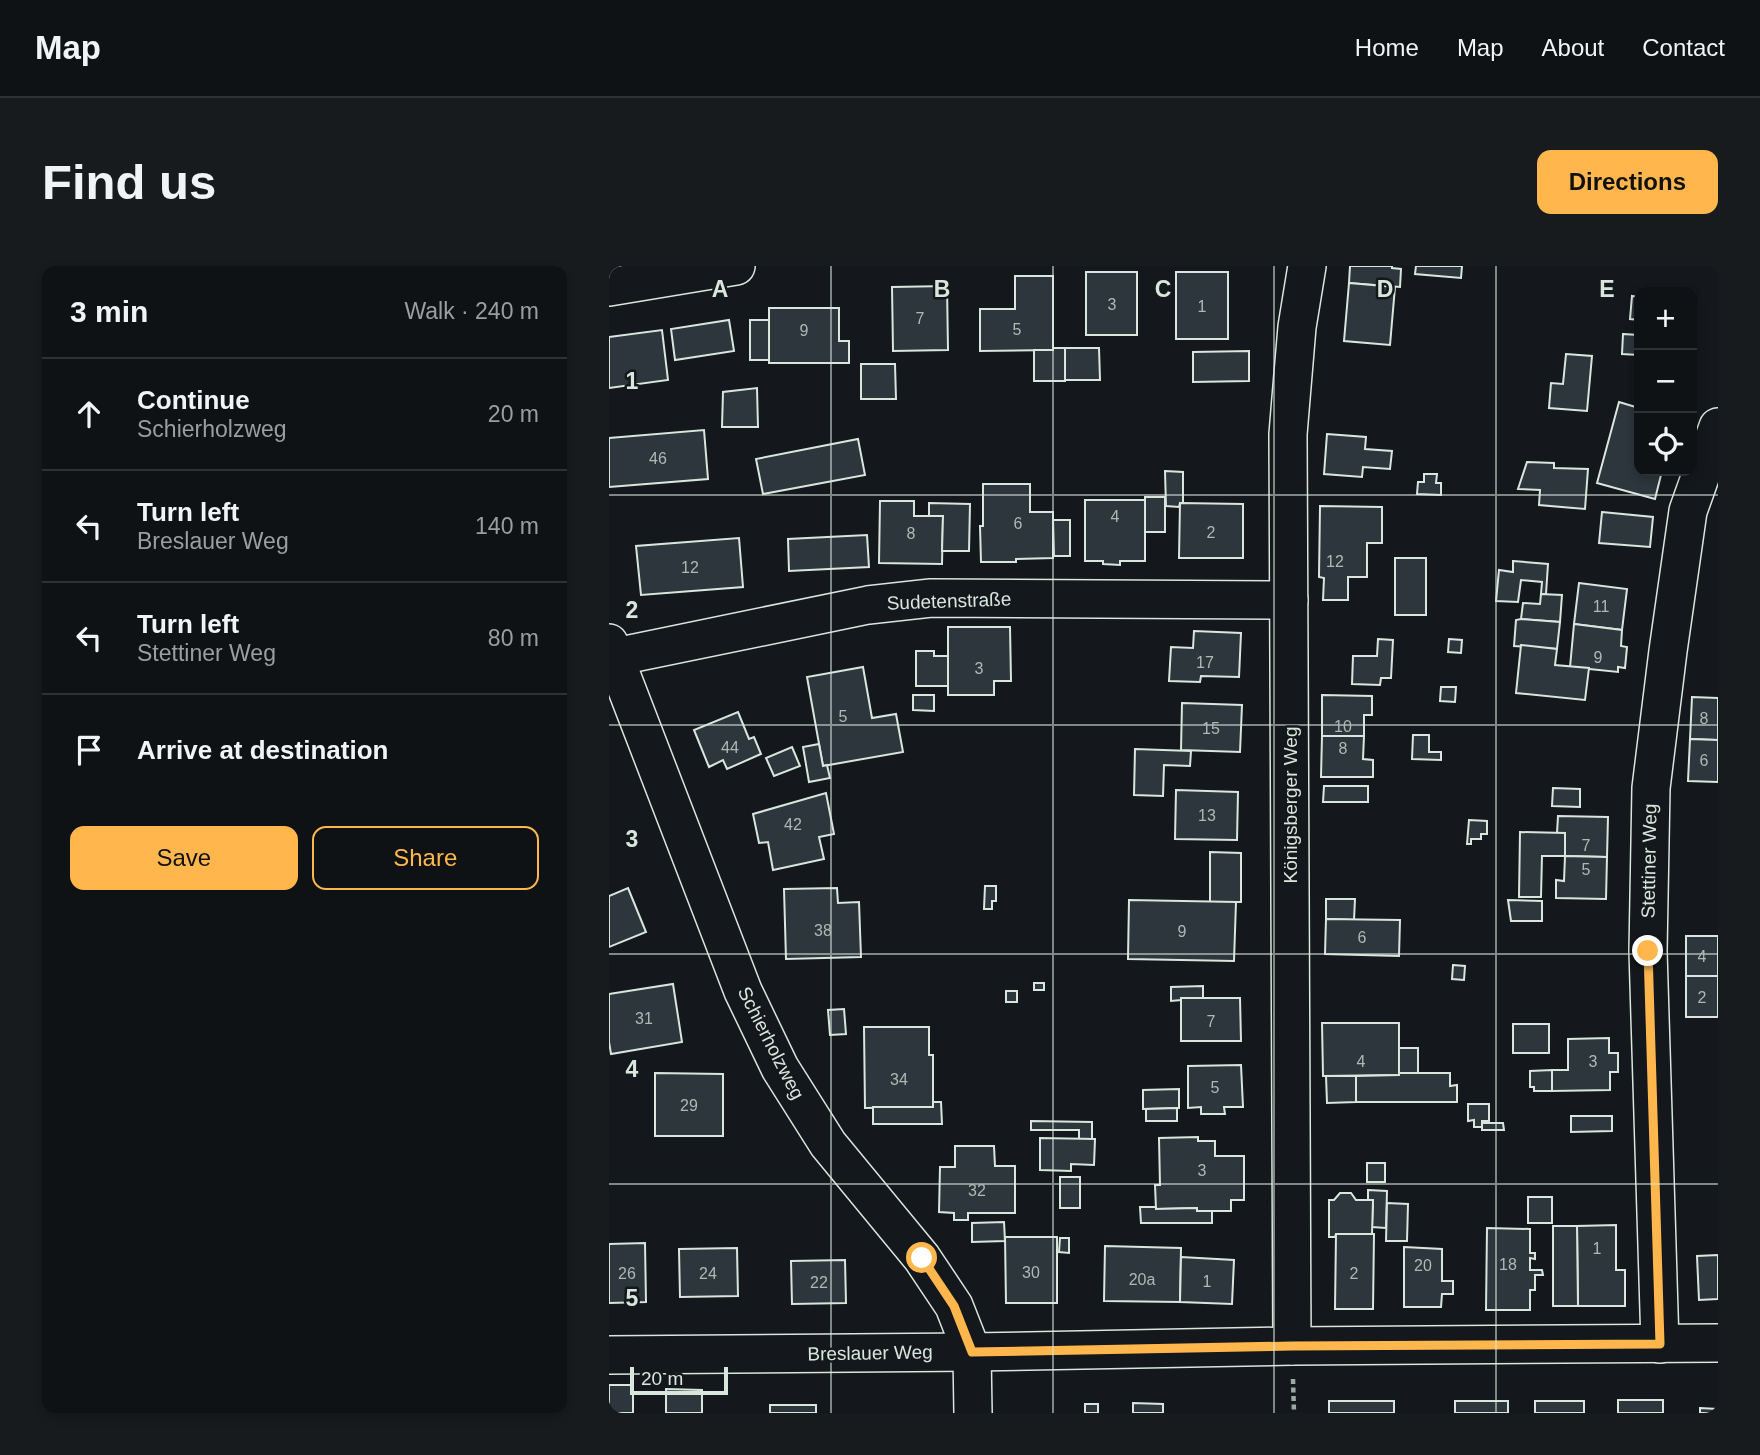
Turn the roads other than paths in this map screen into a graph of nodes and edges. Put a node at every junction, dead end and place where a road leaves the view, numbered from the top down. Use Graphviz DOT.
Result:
graph roads {
  1 [pos="736,266"];
  2 [pos="1307,266"];
  3 [pos="609,287"];
  4 [pos="1718,427"];
  5 [pos="1289,600"];
  6 [pos="611,652"];
  7 [pos="1718,1343"];
  8 [pos="1660,1344"];
  9 [pos="1292,1346"];
  10 [pos="972,1352"];
  11 [pos="609,1355"];
  12 [pos="973,1413"];
  1 -- 3 [label="street"];
  2 -- 5 [label="street, Königsberger Weg"];
  4 -- 8 [label="street, Stettiner Weg"];
  5 -- 6 [label="street, Sudetenstraße"];
  5 -- 9 [label="street, Königsberger Weg"];
  6 -- 10 [label="street, Schierholzweg"];
  7 -- 8 [label="street, Breslauer Weg"];
  8 -- 9 [label="street, Breslauer Weg"];
  9 -- 10 [label="street, Breslauer Weg"];
  10 -- 11 [label="street, Breslauer Weg"];
  10 -- 12 [label="street, Schierholzweg"];
}
